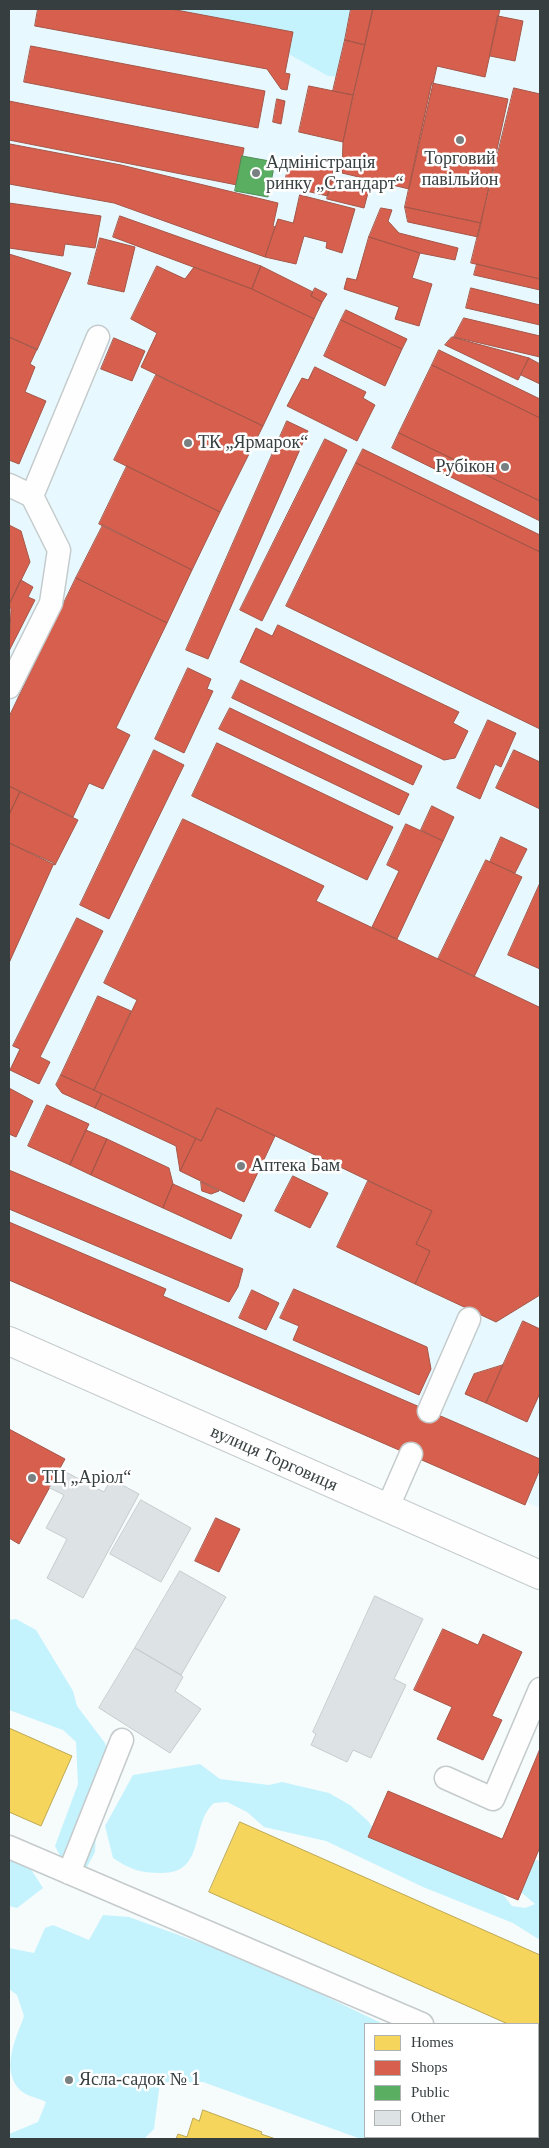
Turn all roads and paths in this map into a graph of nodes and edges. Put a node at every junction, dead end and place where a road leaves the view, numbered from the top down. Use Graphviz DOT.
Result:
graph roads {
  1 [pos="98,337"];
  2 [pos="9,485"];
  3 [pos="32,496"];
  4 [pos="9,687"];
  5 [pos="468,1319"];
  6 [pos="9,1340"];
  7 [pos="429,1411"];
  8 [pos="412,1454"];
  9 [pos="387,1510"];
  10 [pos="540,1575"];
  11 [pos="540,1689"];
  12 [pos="122,1740"];
  13 [pos="446,1778"];
  14 [pos="9,1847"];
  15 [pos="69,1873"];
  16 [pos="420,2023"];
  1 -- 3 [label="lane"];
  2 -- 3 [label="lane"];
  3 -- 4 [label="lane"];
  5 -- 7 [label="lane"];
  6 -- 9 [label="main road, вулиця Торговиця"];
  8 -- 9 [label="lane"];
  9 -- 10 [label="main road, вулиця Торговиця"];
  11 -- 13 [label="lane"];
  12 -- 15 [label="lane"];
  14 -- 15 [label="lane"];
  15 -- 16 [label="lane"];
}
